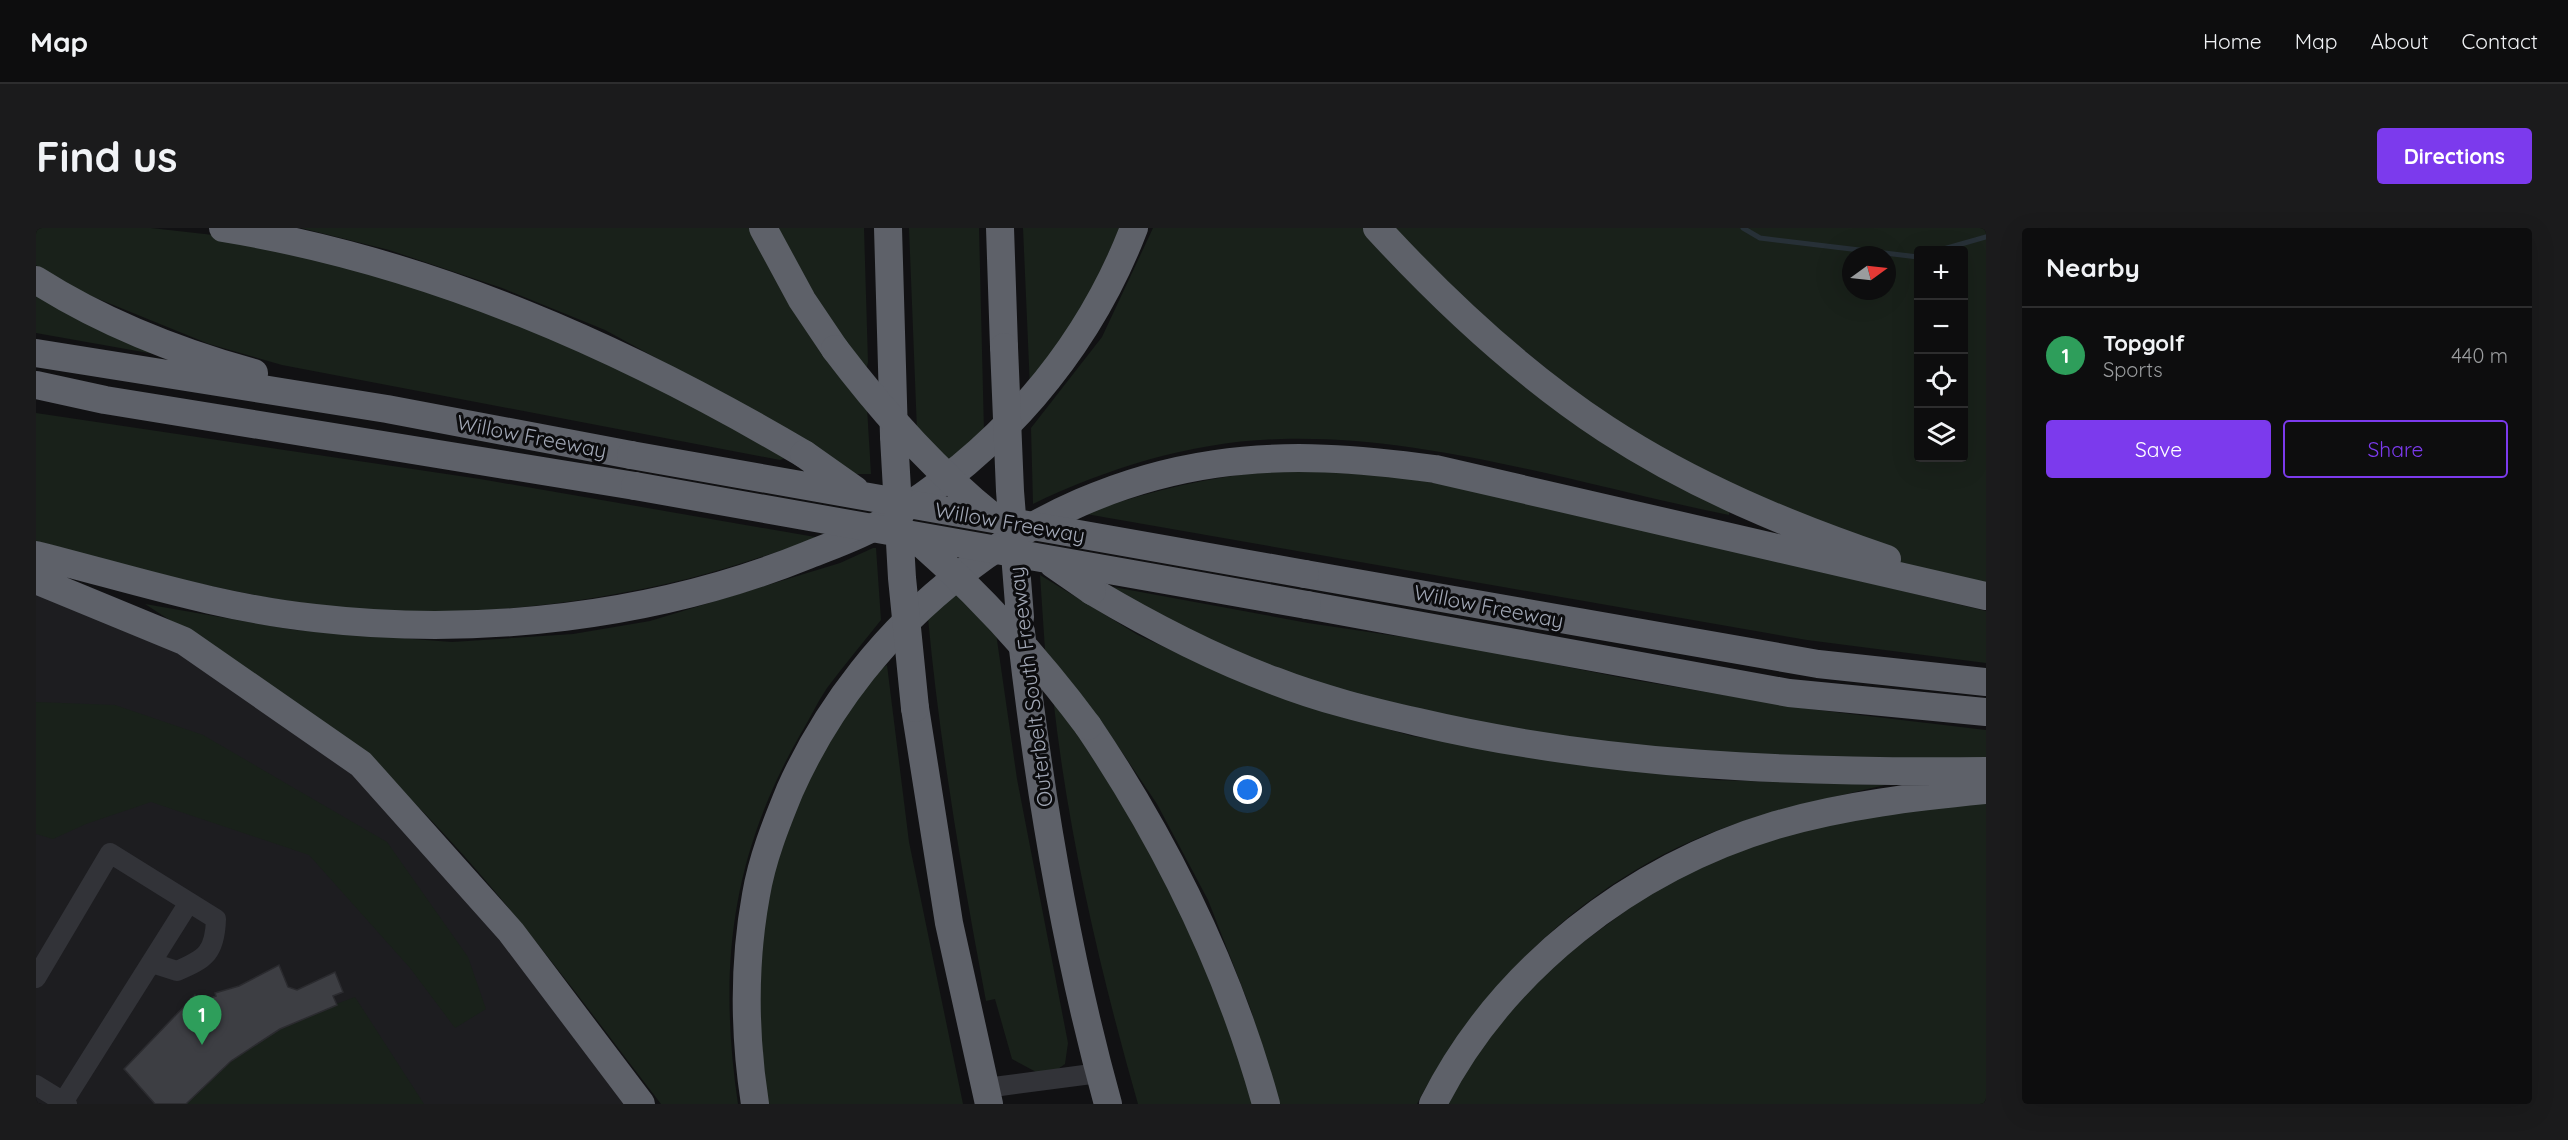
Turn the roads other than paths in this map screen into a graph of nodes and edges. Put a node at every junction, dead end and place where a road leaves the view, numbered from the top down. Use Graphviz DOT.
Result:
graph roads {
  1 [pos="223,228"];
  2 [pos="763,228"];
  3 [pos="888,228"];
  4 [pos="1000,228"];
  5 [pos="1134,228"];
  6 [pos="1377,228"];
  7 [pos="36,280"];
  8 [pos="36,353"];
  9 [pos="36,385"];
  10 [pos="36,395"];
  11 [pos="105,400"];
  12 [pos="387,409"];
  13 [pos="36,555"];
  14 [pos="36,580"];
  15 [pos="1986,594"];
  16 [pos="1986,682"];
  17 [pos="1986,712"];
  18 [pos="1986,771"];
  19 [pos="1986,790"];
  20 [pos="188,904"];
  21 [pos="152,963"];
  22 [pos="36,978"];
  23 [pos="1099,1072"];
  24 [pos="36,1085"];
  25 [pos="988,1096"];
  26 [pos="64,1103"];
  27 [pos="641,1104"];
  28 [pos="755,1104"];
  29 [pos="1108,1104"];
  30 [pos="1266,1104"];
  31 [pos="1433,1104"];
  1 -- 30 [label="highway, bridge"];
  2 -- 18 [label="highway, bridge"];
  3 -- 25 [label="highway, bridge"];
  4 -- 23 [label="highway, Outerbelt South Freeway, bridge"];
  5 -- 13 [label="highway"];
  6 -- 15 [label="highway"];
  7 -- 12 [label="highway"];
  8 -- 12 [label="highway, Willow Freeway"];
  9 -- 11 [label="highway, Willow Freeway"];
  10 -- 11 [label="highway"];
  11 -- 17 [label="highway, Willow Freeway, bridge"];
  12 -- 16 [label="highway, Willow Freeway, bridge"];
  14 -- 27 [label="highway"];
  15 -- 28 [label="highway"];
  19 -- 31 [label="highway"];
  20 -- 21 [label="lane"];
  20 -- 21 [label="lane"];
  20 -- 22 [label="lane"];
  21 -- 26 [label="lane"];
  23 -- 25 [label="lane"];
  23 -- 29 [label="highway, Outerbelt South Freeway"];
  24 -- 26 [label="lane"];
}
